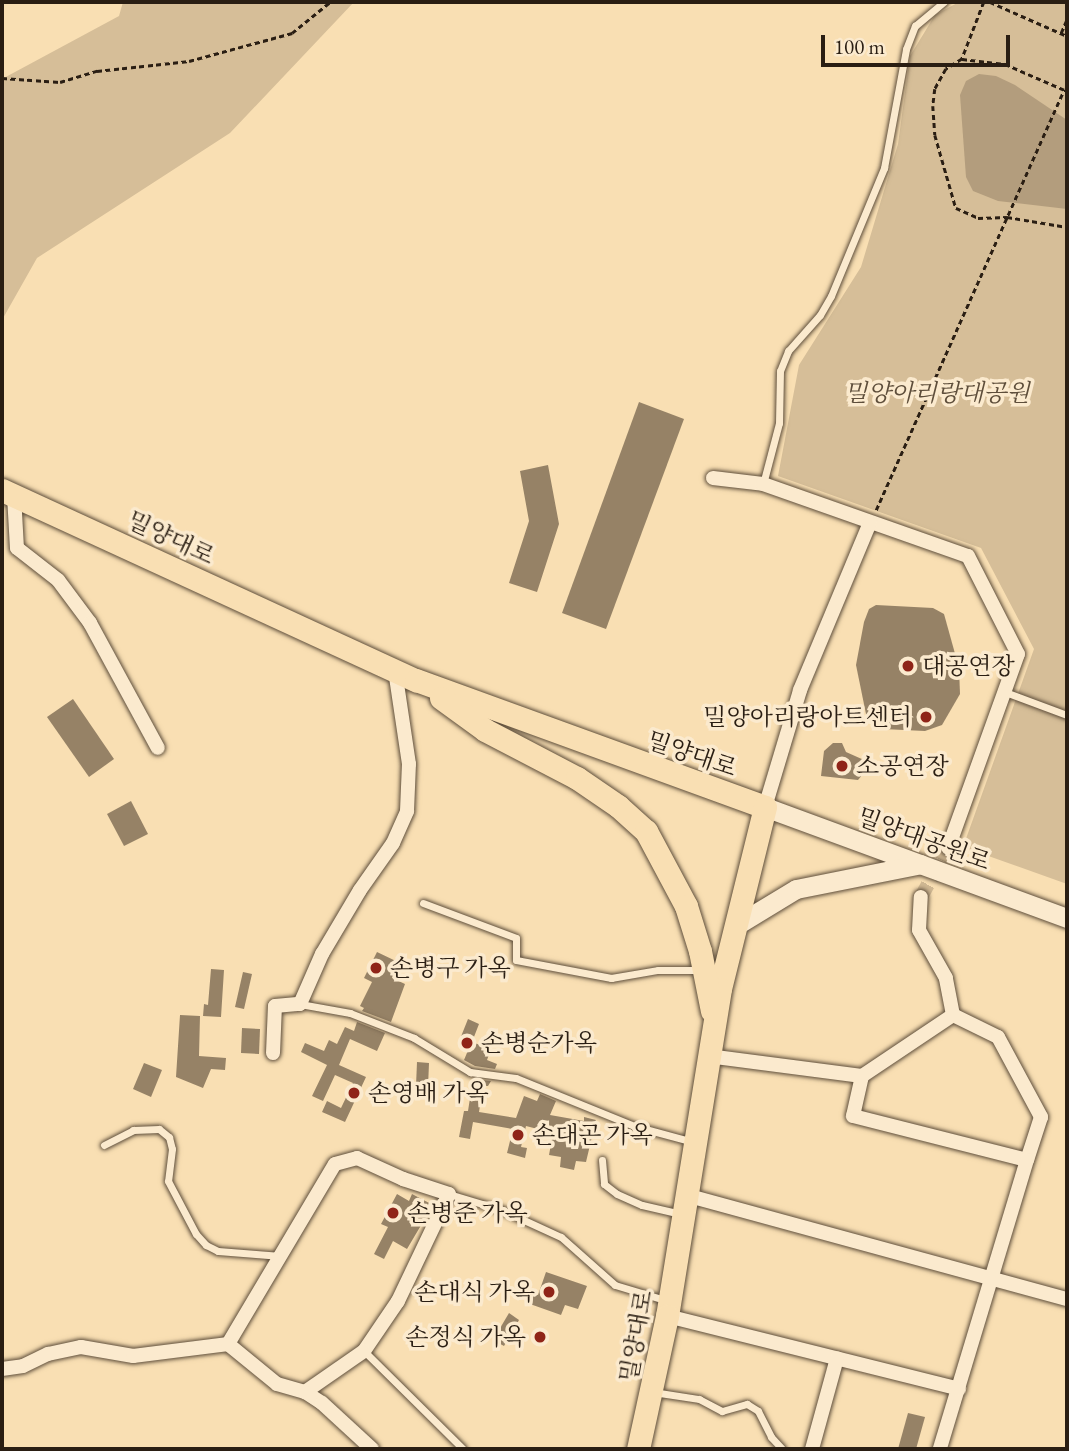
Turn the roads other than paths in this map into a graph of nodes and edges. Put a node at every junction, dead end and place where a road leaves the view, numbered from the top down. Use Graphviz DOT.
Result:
graph roads {
  1 [pos="944,2"];
  2 [pos="713,478"];
  3 [pos="763,484"];
  4 [pos="8,492"];
  5 [pos="870,523"];
  6 [pos="395,670"];
  7 [pos="416,680"];
  8 [pos="1004,692"];
  9 [pos="1067,715"];
  10 [pos="158,748"];
  11 [pos="765,807"];
  12 [pos="948,848"];
  13 [pos="921,864"];
  14 [pos="921,897"];
  15 [pos="423,903"];
  16 [pos="1067,918"];
  17 [pos="735,926"];
  18 [pos="704,970"];
  19 [pos="300,1004"];
  20 [pos="953,1015"];
  21 [pos="714,1023"];
  22 [pos="273,1052"];
  23 [pos="708,1056"];
  24 [pos="862,1076"];
  25 [pos="694,1142"];
  26 [pos="104,1145"];
  27 [pos="602,1160"];
  28 [pos="1027,1160"];
  29 [pos="449,1194"];
  30 [pos="684,1205"];
  31 [pos="282,1256"];
  32 [pos="992,1277"];
  33 [pos="1067,1300"];
  34 [pos="668,1308"];
  35 [pos="228,1344"];
  36 [pos="364,1351"];
  37 [pos="836,1358"];
  38 [pos="2,1369"];
  39 [pos="959,1389"];
  40 [pos="305,1392"];
  41 [pos="653,1392"];
  42 [pos="372,1449"];
  43 [pos="463,1449"];
  44 [pos="638,1449"];
  45 [pos="782,1449"];
  46 [pos="811,1449"];
  47 [pos="940,1449"];
  1 -- 3 [label="lane"];
  2 -- 3 [label="street"];
  3 -- 5 [label="street"];
  4 -- 6 [label="main road, 밀양대로"];
  4 -- 10 [label="street"];
  5 -- 8 [label="street"];
  5 -- 11 [label="street"];
  6 -- 7 [label="main road, 밀양대로"];
  6 -- 19 [label="street"];
  7 -- 11 [label="main road, 밀양대로"];
  7 -- 18 [label="main road"];
  8 -- 9 [label="lane"];
  8 -- 12 [label="street"];
  11 -- 13 [label="main road, 밀양대공원로"];
  11 -- 17 [label="main road, 밀양대로"];
  13 -- 16 [label="main road, 밀양대공원로"];
  13 -- 17 [label="main road"];
  14 -- 20 [label="street"];
  15 -- 18 [label="lane"];
  17 -- 21 [label="main road, 밀양대로"];
  18 -- 21 [label="main road"];
  19 -- 22 [label="street"];
  19 -- 25 [label="lane"];
  20 -- 24 [label="street"];
  20 -- 28 [label="street"];
  21 -- 23 [label="main road, 밀양대로"];
  23 -- 24 [label="street"];
  23 -- 25 [label="main road, 밀양대로"];
  24 -- 28 [label="street"];
  25 -- 30 [label="main road, 밀양대로"];
  26 -- 31 [label="lane"];
  27 -- 30 [label="lane"];
  28 -- 32 [label="street"];
  29 -- 31 [label="street"];
  29 -- 34 [label="lane"];
  29 -- 36 [label="street"];
  30 -- 32 [label="street"];
  30 -- 34 [label="main road, 밀양대로"];
  31 -- 35 [label="street"];
  32 -- 33 [label="street"];
  32 -- 39 [label="street"];
  34 -- 37 [label="street"];
  34 -- 41 [label="main road, 밀양대로"];
  35 -- 38 [label="street"];
  35 -- 40 [label="street"];
  36 -- 40 [label="street"];
  36 -- 43 [label="lane"];
  37 -- 39 [label="street"];
  37 -- 46 [label="street"];
  39 -- 47 [label="street"];
  40 -- 42 [label="street"];
  41 -- 44 [label="main road, 밀양대로"];
  41 -- 45 [label="lane"];
}
